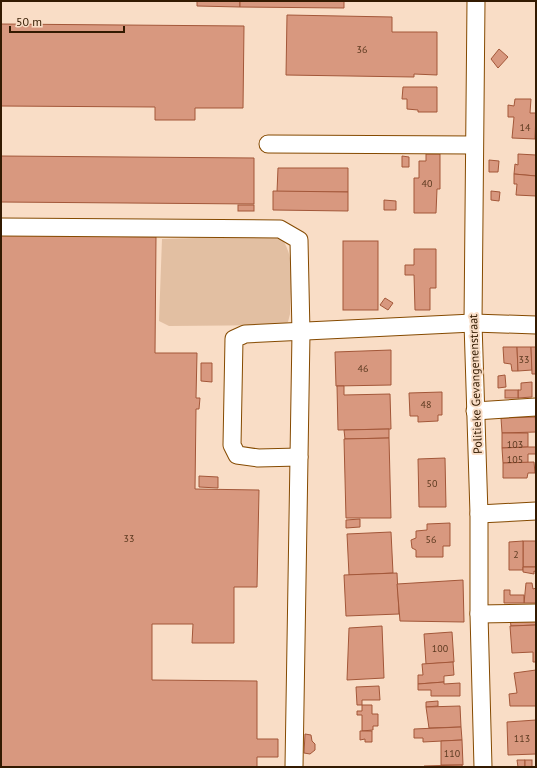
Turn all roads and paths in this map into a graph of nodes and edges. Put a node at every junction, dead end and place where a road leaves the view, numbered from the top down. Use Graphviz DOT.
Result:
graph roads {
  1 [pos="476,1"];
  2 [pos="268,144"];
  3 [pos="474,145"];
  4 [pos="1,227"];
  5 [pos="473,323"];
  6 [pos="536,325"];
  7 [pos="301,333"];
  8 [pos="536,407"];
  9 [pos="475,411"];
  10 [pos="299,457"];
  11 [pos="536,511"];
  12 [pos="479,514"];
  13 [pos="536,613"];
  14 [pos="479,614"];
  15 [pos="294,767"];
  16 [pos="483,767"];
  1 -- 3 [label="street, Politieke Gevangenenstraat"];
  2 -- 3 [label="street"];
  3 -- 5 [label="street, Politieke Gevangenenstraat"];
  4 -- 7 [label="street"];
  5 -- 6 [label="street"];
  5 -- 7 [label="street"];
  5 -- 9 [label="street, Politieke Gevangenenstraat"];
  7 -- 10 [label="street"];
  7 -- 10 [label="street"];
  8 -- 9 [label="street"];
  9 -- 12 [label="street, Politieke Gevangenenstraat"];
  10 -- 15 [label="street"];
  11 -- 12 [label="street"];
  12 -- 14 [label="street, Politieke Gevangenenstraat"];
  13 -- 14 [label="street"];
  14 -- 16 [label="street, Politieke Gevangenenstraat"];
}
